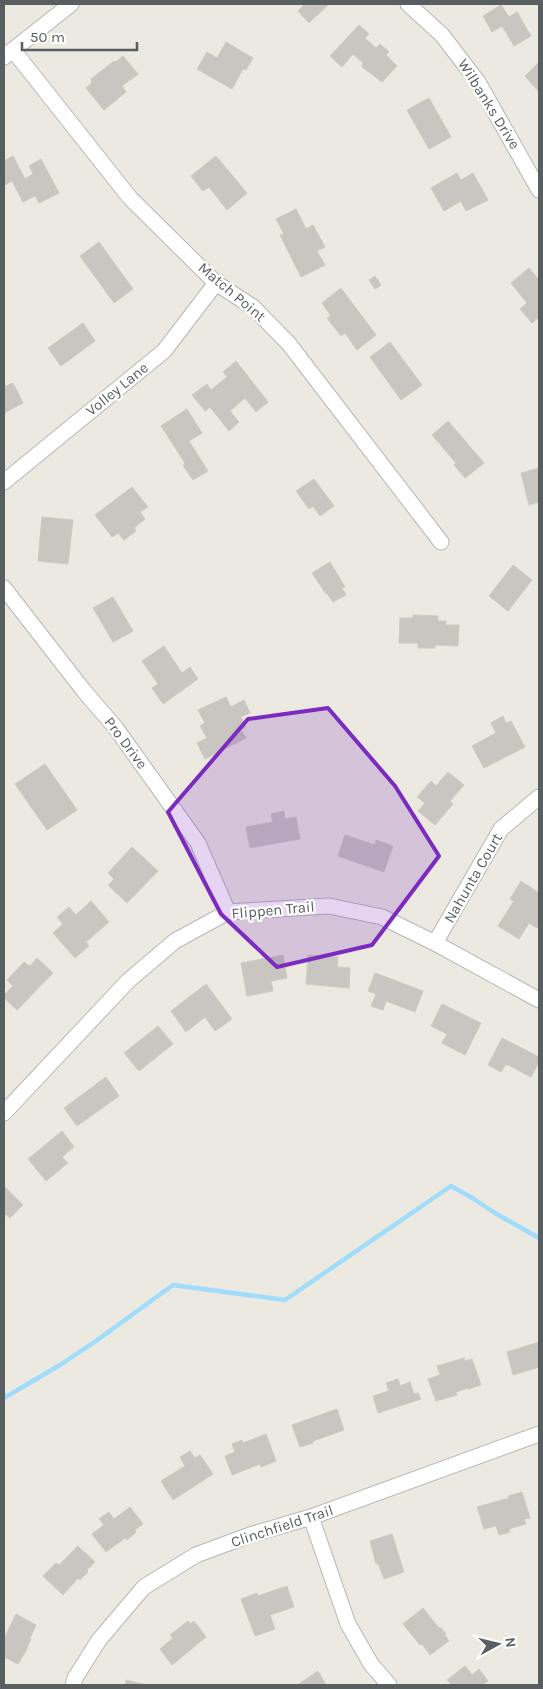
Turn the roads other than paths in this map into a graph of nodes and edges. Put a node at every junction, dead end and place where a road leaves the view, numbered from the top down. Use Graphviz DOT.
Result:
graph roads {
  1 [pos="71,4"];
  2 [pos="408,4"];
  3 [pos="8,54"];
  4 [pos="539,190"];
  5 [pos="216,283"];
  6 [pos="4,482"];
  7 [pos="441,542"];
  8 [pos="4,588"];
  9 [pos="539,797"];
  10 [pos="228,912"];
  11 [pos="435,943"];
  12 [pos="539,1000"];
  13 [pos="4,1113"];
  14 [pos="539,1434"];
  15 [pos="311,1517"];
  16 [pos="73,1685"];
  17 [pos="389,1685"];
  1 -- 3 [label="street"];
  2 -- 4 [label="street, Wilbanks Drive"];
  3 -- 5 [label="street, Match Point"];
  5 -- 6 [label="street, Volley Lane"];
  5 -- 7 [label="street, Match Point"];
  8 -- 10 [label="street, Pro Drive"];
  9 -- 11 [label="street, Nahunta Court"];
  10 -- 11 [label="street, Flippen Trail"];
  10 -- 13 [label="street, Flippen Trail"];
  11 -- 12 [label="street, Flippen Trail"];
  14 -- 15 [label="street, Clinchfield Trail"];
  15 -- 16 [label="street, Clinchfield Trail"];
  15 -- 17 [label="street"];
}
